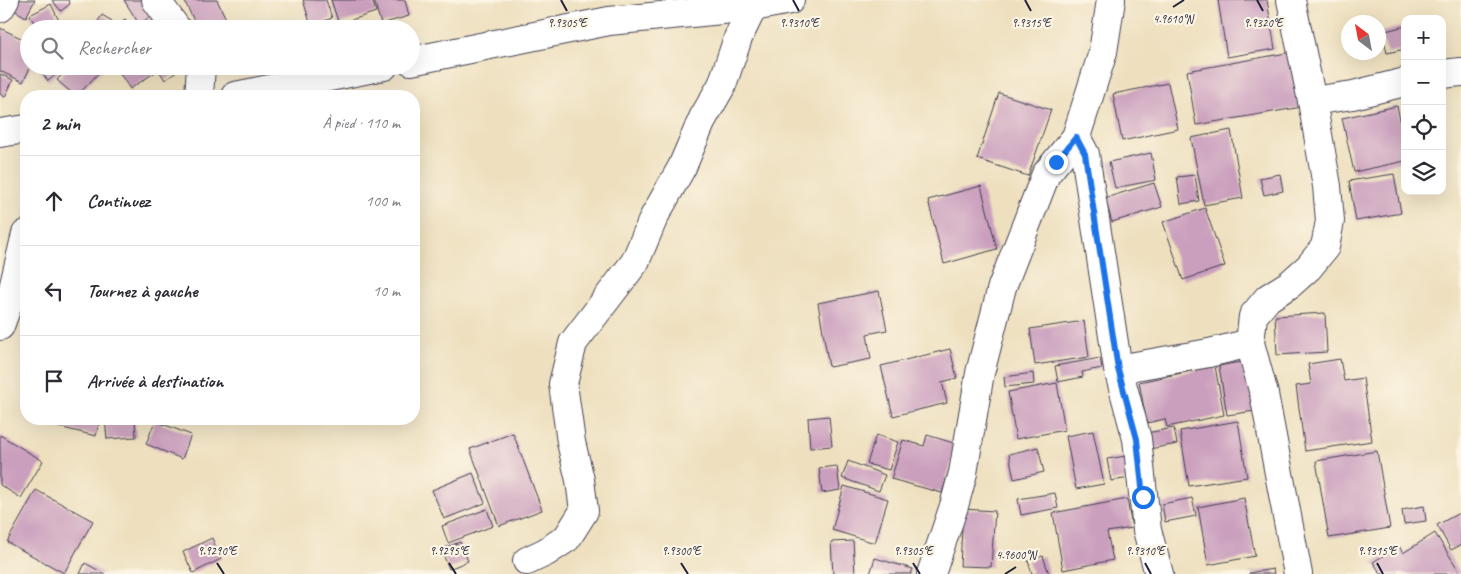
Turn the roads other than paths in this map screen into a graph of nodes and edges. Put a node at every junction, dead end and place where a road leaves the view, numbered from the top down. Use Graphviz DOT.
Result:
graph roads {
  1 [pos="5,0"];
  2 [pos="156,0"];
  3 [pos="790,0"];
  4 [pos="1111,0"];
  5 [pos="1291,0"];
  6 [pos="752,4"];
  7 [pos="0,8"];
  8 [pos="170,20"];
  9 [pos="420,59"];
  10 [pos="1461,72"];
  11 [pos="1446,74"];
  12 [pos="200,75"];
  13 [pos="339,75"];
  14 [pos="1401,83"];
  15 [pos="199,90"];
  16 [pos="264,90"];
  17 [pos="1312,101"];
  18 [pos="20,130"];
  19 [pos="0,133"];
  20 [pos="1076,137"];
  21 [pos="20,259"];
  22 [pos="0,326"];
  23 [pos="1250,343"];
  24 [pos="1118,369"];
  25 [pos="527,561"];
  26 [pos="931,574"];
  27 [pos="1159,574"];
  28 [pos="1298,574"];
  1 -- 7 [label="street"];
  2 -- 8 [label="street"];
  3 -- 6 [label="street"];
  4 -- 20 [label="street"];
  5 -- 17 [label="street"];
  6 -- 9 [label="street"];
  6 -- 25 [label="street"];
  10 -- 11 [label="street"];
  12 -- 15 [label="street"];
  13 -- 16 [label="street"];
  14 -- 17 [label="street"];
  17 -- 23 [label="street"];
  18 -- 19 [label="street"];
  20 -- 24 [label="street"];
  20 -- 26 [label="street"];
  21 -- 22 [label="street"];
  23 -- 24 [label="street"];
  23 -- 28 [label="street"];
  24 -- 27 [label="street"];
}
